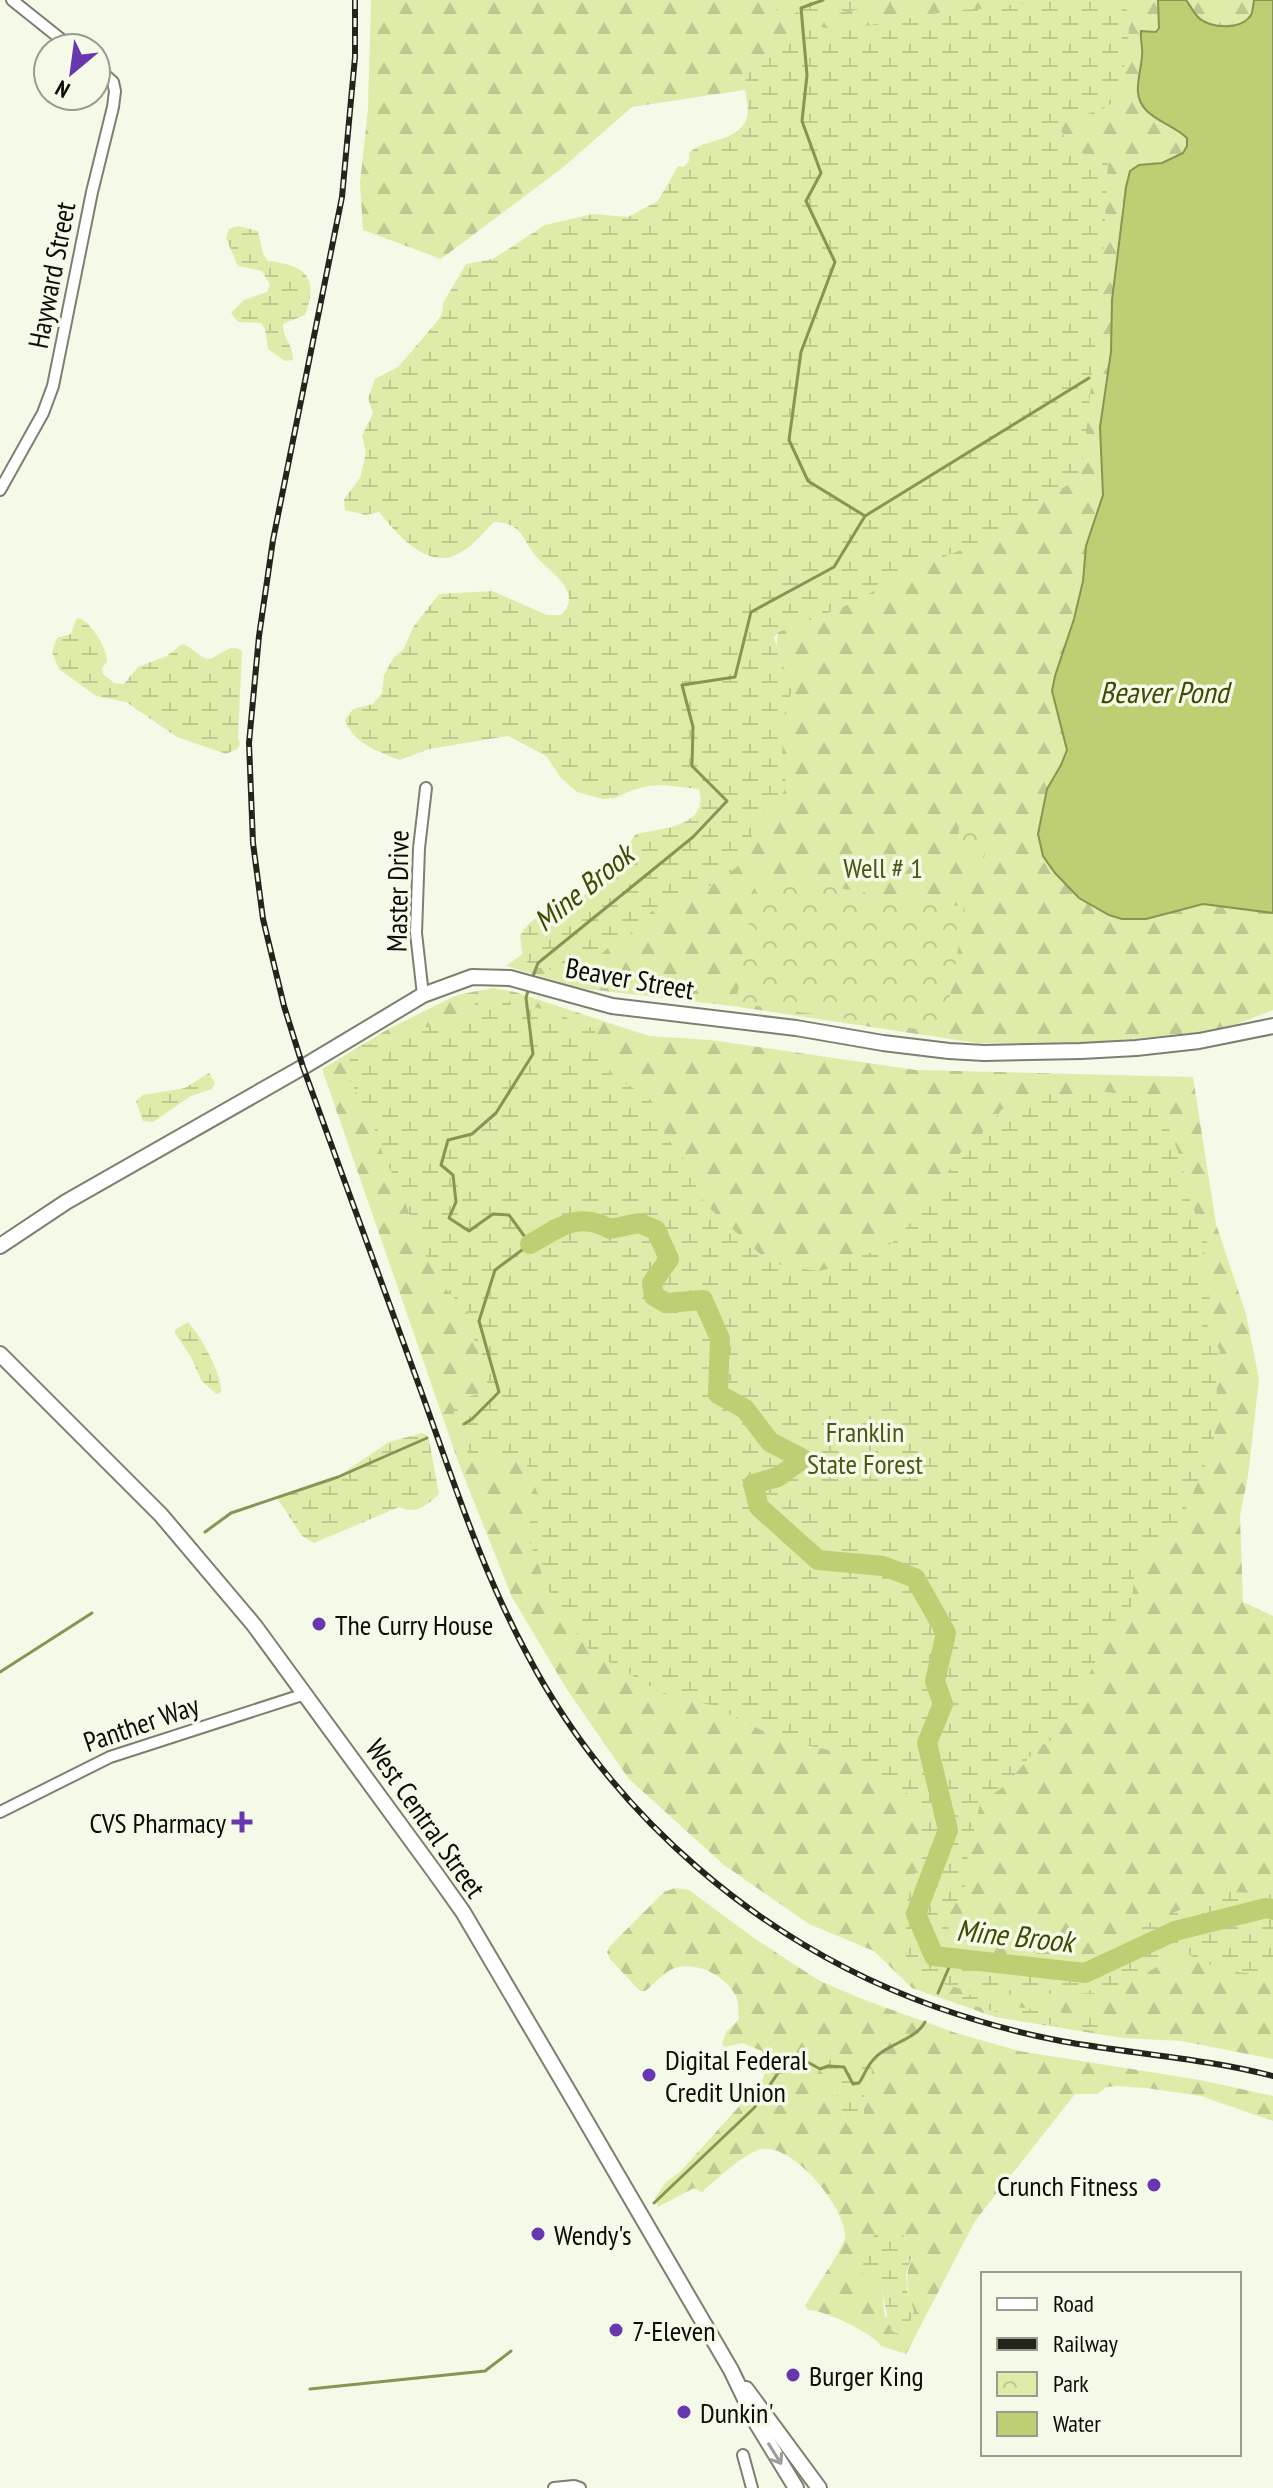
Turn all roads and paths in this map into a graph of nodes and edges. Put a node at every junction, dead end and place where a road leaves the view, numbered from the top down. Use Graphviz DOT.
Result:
graph roads {
  1 [pos="12,0"];
  2 [pos="52,32"];
  3 [pos="112,81"];
  4 [pos="112,111"];
  5 [pos="112,112"];
  6 [pos="0,490"];
  7 [pos="426,788"];
  8 [pos="423,995"];
  9 [pos="1273,1026"];
  10 [pos="0,1246"];
  11 [pos="0,1354"];
  12 [pos="305,1694"];
  13 [pos="0,1812"];
  14 [pos="731,2370"];
  15 [pos="743,2455"];
  16 [pos="554,2488"];
  17 [pos="580,2488"];
  18 [pos="752,2488"];
  19 [pos="796,2488"];
  20 [pos="819,2488"];
  1 -- 2 [label="street"];
  3 -- 4 [label="street, Hayward Street"];
  5 -- 6 [label="street, Hayward Street"];
  7 -- 8 [label="street, Master Drive"];
  8 -- 9 [label="main road, Beaver Street"];
  8 -- 10 [label="main road, Beaver Street"];
  11 -- 12 [label="main road, West Central Street"];
  12 -- 13 [label="street, Panther Way"];
  12 -- 14 [label="main road, West Central Street"];
  14 -- 19 [label="main road, West Central Street, one-way"];
  14 -- 20 [label="main road, West Central Street"];
  15 -- 18 [label="street"];
  16 -- 17 [label="street"];
}
